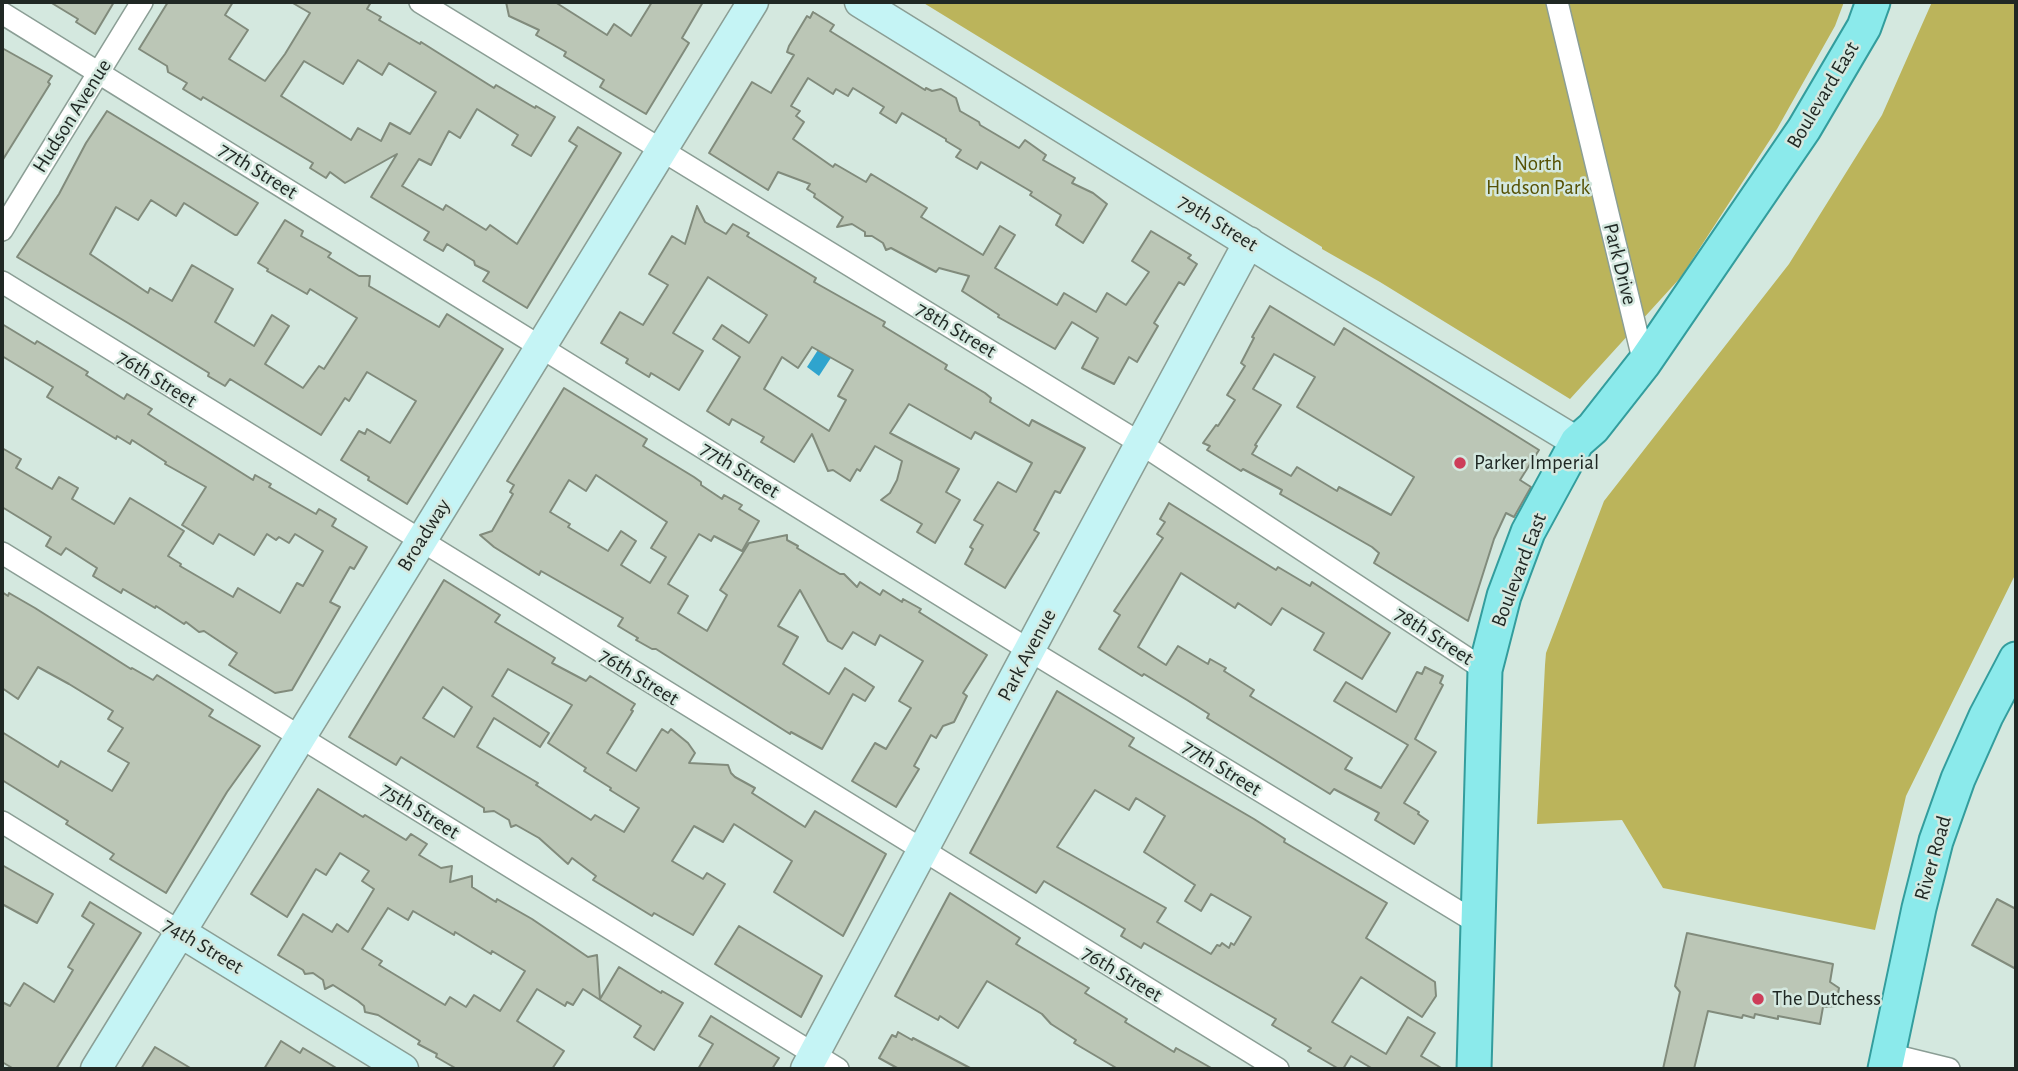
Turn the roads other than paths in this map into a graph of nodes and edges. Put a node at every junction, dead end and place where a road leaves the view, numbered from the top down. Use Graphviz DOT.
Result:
graph roads {
  1 [pos="142,2"];
  2 [pos="420,2"];
  3 [pos="753,2"];
  4 [pos="860,2"];
  5 [pos="1557,2"];
  6 [pos="1873,2"];
  7 [pos="2,13"];
  8 [pos="99,73"];
  9 [pos="661,150"];
  10 [pos="2,230"];
  11 [pos="1249,242"];
  12 [pos="2,282"];
  13 [pos="541,346"];
  14 [pos="1644,363"];
  15 [pos="1577,442"];
  16 [pos="1140,443"];
  17 [pos="420,542"];
  18 [pos="2,553"];
  19 [pos="1029,650"];
  20 [pos="2016,659"];
  21 [pos="1485,670"];
  22 [pos="300,738"];
  23 [pos="2,822"];
  24 [pos="923,851"];
  25 [pos="1472,909"];
  26 [pos="180,933"];
  27 [pos="1887,1062"];
  28 [pos="820,1064"];
  29 [pos="96,1069"];
  30 [pos="403,1069"];
  31 [pos="1278,1069"];
  32 [pos="1474,1069"];
  33 [pos="1949,1069"];
  1 -- 8 [label="street, Hudson Avenue"];
  2 -- 9 [label="street, 78th Street"];
  3 -- 9 [label="street, Broadway"];
  4 -- 11 [label="street, 79th Street"];
  5 -- 14 [label="street, Park Drive"];
  6 -- 14 [label="main road, Boulevard East"];
  7 -- 8 [label="street, 77th Street"];
  8 -- 10 [label="street, Hudson Avenue"];
  8 -- 13 [label="street, 77th Street"];
  9 -- 13 [label="street, Broadway"];
  9 -- 16 [label="street, 78th Street"];
  11 -- 15 [label="street, 79th Street"];
  11 -- 16 [label="street, Park Avenue"];
  12 -- 17 [label="street, 76th Street"];
  13 -- 17 [label="street, Broadway"];
  13 -- 19 [label="street, 77th Street"];
  14 -- 15 [label="main road, Boulevard East"];
  15 -- 21 [label="main road, Boulevard East"];
  16 -- 19 [label="street, Park Avenue"];
  16 -- 21 [label="street, 78th Street"];
  17 -- 22 [label="street, Broadway"];
  17 -- 24 [label="street, 76th Street"];
  18 -- 22 [label="street, 75th Street"];
  19 -- 24 [label="street, Park Avenue"];
  19 -- 25 [label="street, 77th Street"];
  20 -- 27 [label="main road, River Road"];
  21 -- 25 [label="main road, Boulevard East"];
  22 -- 26 [label="street, Broadway"];
  22 -- 28 [label="street, 75th Street"];
  23 -- 26 [label="street, 74th Street"];
  24 -- 28 [label="street, Park Avenue"];
  24 -- 31 [label="street, 76th Street"];
  25 -- 32 [label="main road, Boulevard East"];
  26 -- 29 [label="street, Broadway"];
  26 -- 30 [label="street, 74th Street"];
  27 -- 33 [label="street"];
}
